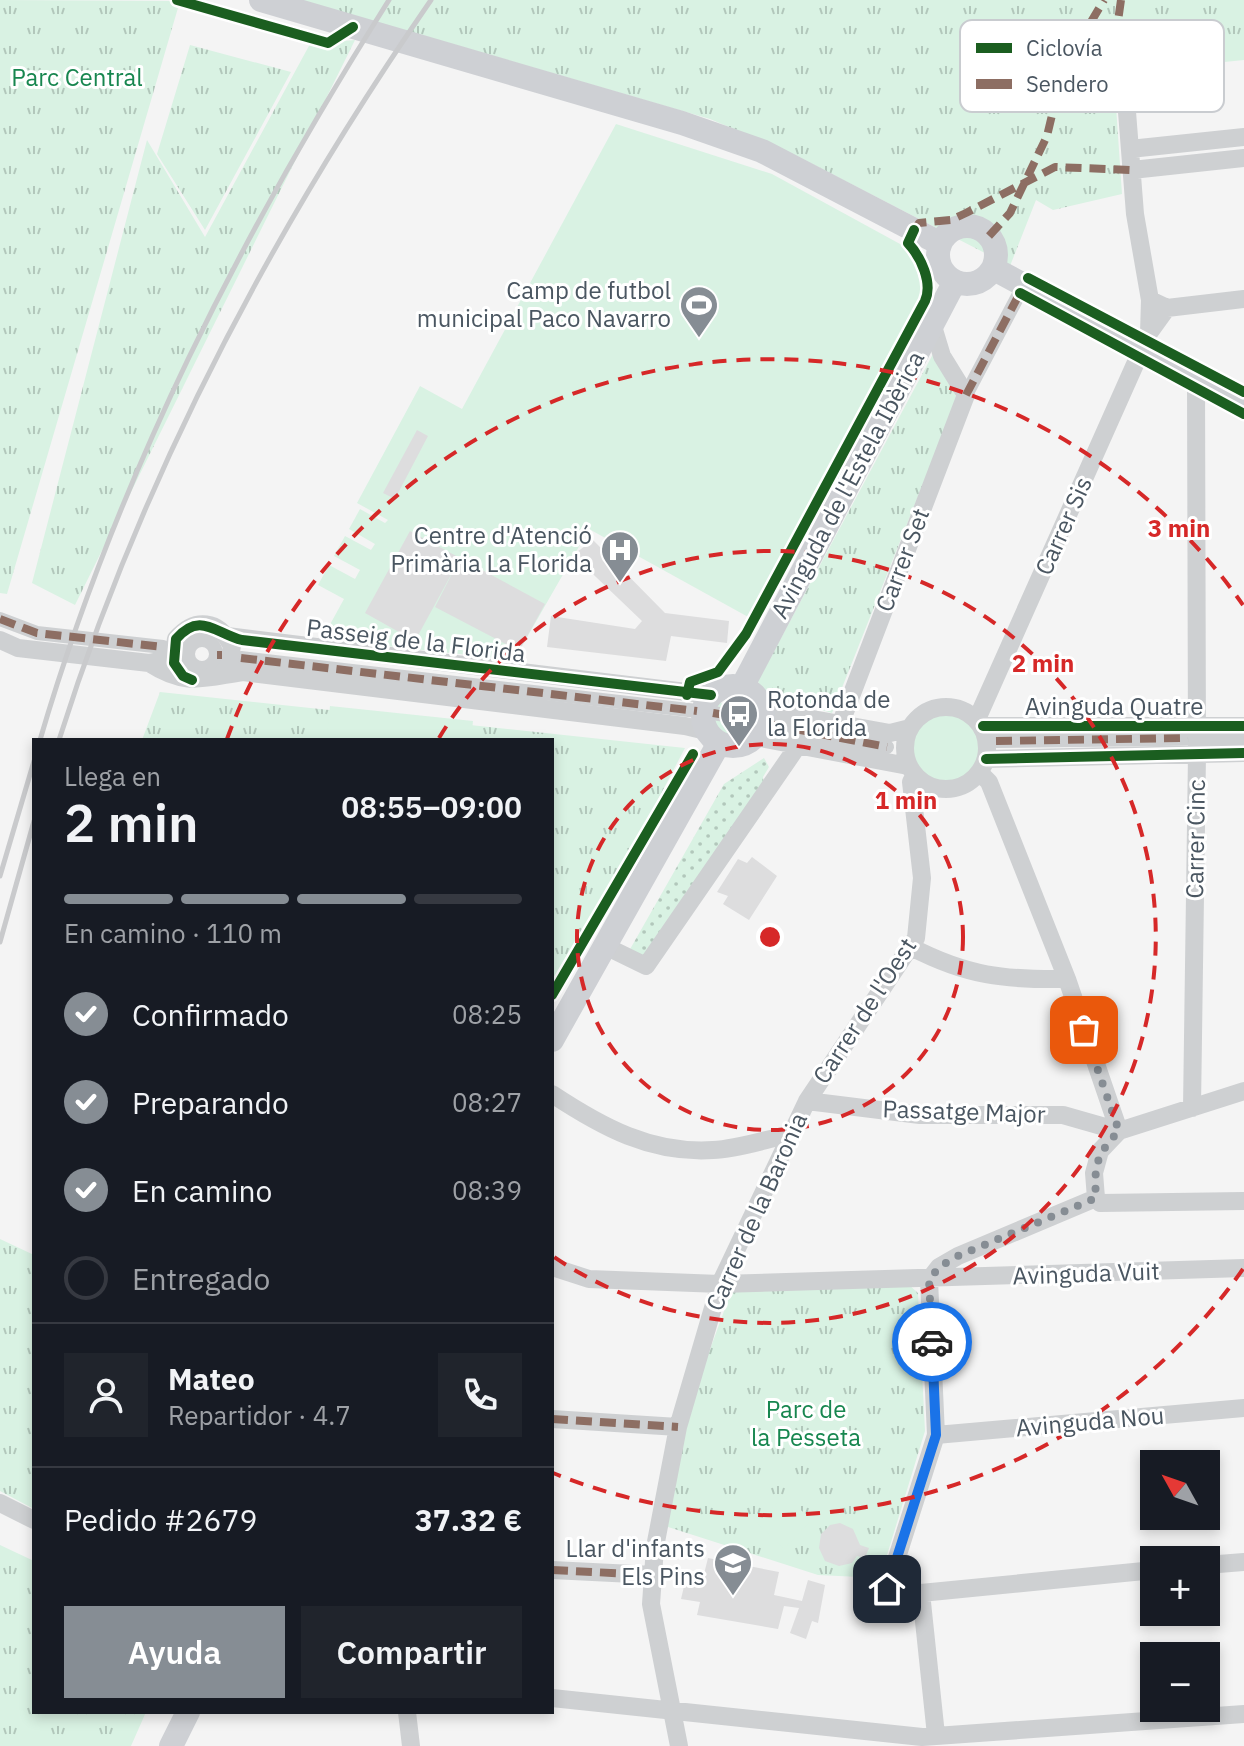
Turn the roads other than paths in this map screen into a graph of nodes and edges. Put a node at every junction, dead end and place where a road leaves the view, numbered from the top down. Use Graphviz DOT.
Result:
graph roads {
  1 [pos="261,0"];
  2 [pos="1127,112"];
  3 [pos="1244,137"];
  4 [pos="1130,149"];
  5 [pos="1244,158"];
  6 [pos="1132,170"];
  7 [pos="939,243"];
  8 [pos="994,269"];
  9 [pos="1026,282"];
  10 [pos="954,283"];
  11 [pos="1244,299"];
  12 [pos="1158,304"];
  13 [pos="932,323"];
  14 [pos="1145,341"];
  15 [pos="1196,378"];
  16 [pos="966,395"];
  17 [pos="1244,403"];
  18 [pos="0,619"];
  19 [pos="227,636"];
  20 [pos="0,640"];
  21 [pos="177,652"];
  22 [pos="241,658"];
  23 [pos="149,663"];
  24 [pos="220,676"];
  25 [pos="192,680"];
  26 [pos="742,687"];
  27 [pos="709,719"];
  28 [pos="759,722"];
  29 [pos="980,722"];
  30 [pos="840,725"];
  31 [pos="1244,726"];
  32 [pos="910,728"];
  33 [pos="1244,738"];
  34 [pos="1197,740"];
  35 [pos="996,741"];
  36 [pos="799,744"];
  37 [pos="887,747"];
  38 [pos="1244,753"];
  39 [pos="983,766"];
  40 [pos="911,771"];
  41 [pos="605,946"];
  42 [pos="911,947"];
  43 [pos="1067,979"];
  44 [pos="554,1036"];
  45 [pos="1244,1091"];
  46 [pos="554,1095"];
  47 [pos="807,1101"];
  48 [pos="1192,1108"];
  49 [pos="1119,1131"];
  50 [pos="792,1134"];
  51 [pos="1096,1198"];
  52 [pos="1244,1201"];
  53 [pos="554,1268"];
  54 [pos="1244,1268"];
  55 [pos="929,1280"];
  56 [pos="720,1284"];
  57 [pos="1244,1408"];
  58 [pos="554,1419"];
  59 [pos="678,1427"];
  60 [pos="936,1435"];
  61 [pos="0,1503"];
  62 [pos="32,1519"];
  63 [pos="1244,1562"];
  64 [pos="1220,1564"];
  65 [pos="554,1570"];
  66 [pos="1140,1571"];
  67 [pos="653,1575"];
  68 [pos="921,1593"];
  69 [pos="554,1698"];
  70 [pos="672,1708"];
  71 [pos="187,1714"];
  72 [pos="407,1714"];
  73 [pos="1244,1714"];
  74 [pos="926,1739"];
  75 [pos="171,1746"];
  76 [pos="411,1746"];
  77 [pos="679,1746"];
  1 -- 7 [label="main road"];
  2 -- 4 [label="street"];
  3 -- 4 [label="street"];
  4 -- 6 [label="street"];
  5 -- 6 [label="street"];
  6 -- 12 [label="street"];
  7 -- 8 [label="main road"];
  7 -- 10 [label="main road"];
  8 -- 9 [label="main road"];
  8 -- 10 [label="main road"];
  9 -- 14 [label="main road"];
  9 -- 16 [label="street, Carrer Set"];
  10 -- 13 [label="main road, Avinguda de l'Estela Ibèrica"];
  11 -- 12 [label="street"];
  12 -- 14 [label="street, Carrer Sis"];
  13 -- 16 [label="street"];
  13 -- 26 [label="main road, Avinguda de l'Estela Ibèrica"];
  14 -- 15 [label="main road"];
  14 -- 29 [label="street, Carrer Sis"];
  15 -- 17 [label="main road"];
  15 -- 34 [label="street, Carrer Cinc"];
  16 -- 30 [label="street, Carrer Set"];
  18 -- 21 [label="street"];
  19 -- 21 [label="street, Passeig de la Florida"];
  19 -- 24 [label="street"];
  19 -- 27 [label="street, Passeig de la Florida"];
  20 -- 23 [label="street"];
  21 -- 21 [label="street"];
  21 -- 23 [label="street"];
  21 -- 25 [label="street"];
  22 -- 27 [label="street, Passeig de la Florida"];
  23 -- 25 [label="street"];
  24 -- 25 [label="street"];
  24 -- 27 [label="street"];
  26 -- 27 [label="main road"];
  26 -- 28 [label="main road"];
  27 -- 28 [label="main road"];
  27 -- 41 [label="main road"];
  28 -- 30 [label="street"];
  28 -- 36 [label="street"];
  28 -- 37 [label="street"];
  29 -- 32 [label="street"];
  29 -- 34 [label="street, Avinguda Quatre"];
  29 -- 39 [label="street"];
  30 -- 32 [label="street"];
  31 -- 34 [label="street, Avinguda Quatre"];
  32 -- 40 [label="street"];
  33 -- 34 [label="street, Avinguda Quatre"];
  34 -- 35 [label="street, Avinguda Quatre"];
  34 -- 38 [label="street, Avinguda Quatre"];
  34 -- 39 [label="street, Avinguda Quatre"];
  34 -- 48 [label="street, Carrer Cinc"];
  36 -- 40 [label="street"];
  36 -- 41 [label="street"];
  39 -- 40 [label="street"];
  39 -- 43 [label="street"];
  40 -- 42 [label="street, Carrer de l'Oest"];
  41 -- 44 [label="main road"];
  42 -- 43 [label="street"];
  42 -- 47 [label="street, Carrer de l'Oest"];
  43 -- 49 [label="street"];
  45 -- 48 [label="street"];
  46 -- 50 [label="street"];
  47 -- 49 [label="street, Passatge Major"];
  47 -- 50 [label="street, Carrer de la Baronia"];
  48 -- 49 [label="street"];
  49 -- 51 [label="street"];
  50 -- 56 [label="street, Carrer de la Baronia"];
  51 -- 52 [label="street"];
  51 -- 55 [label="street"];
  53 -- 56 [label="street, Avinguda Vuit"];
  54 -- 55 [label="street, Avinguda Vuit"];
  55 -- 56 [label="street, Avinguda Vuit"];
  55 -- 60 [label="street"];
  56 -- 59 [label="street, Carrer de la Baronia"];
  57 -- 60 [label="street, Avinguda Nou"];
  58 -- 59 [label="street"];
  59 -- 67 [label="street, Carrer de la Baronia"];
  60 -- 68 [label="street"];
  61 -- 62 [label="street"];
  63 -- 64 [label="street"];
  65 -- 67 [label="street"];
  66 -- 68 [label="street"];
  67 -- 70 [label="street, Carrer de la Baronia"];
  68 -- 74 [label="street"];
  69 -- 70 [label="street"];
  70 -- 74 [label="street"];
  70 -- 77 [label="street, Carrer de la Baronia"];
  71 -- 75 [label="main road"];
  72 -- 76 [label="street"];
  73 -- 74 [label="street"];
}
